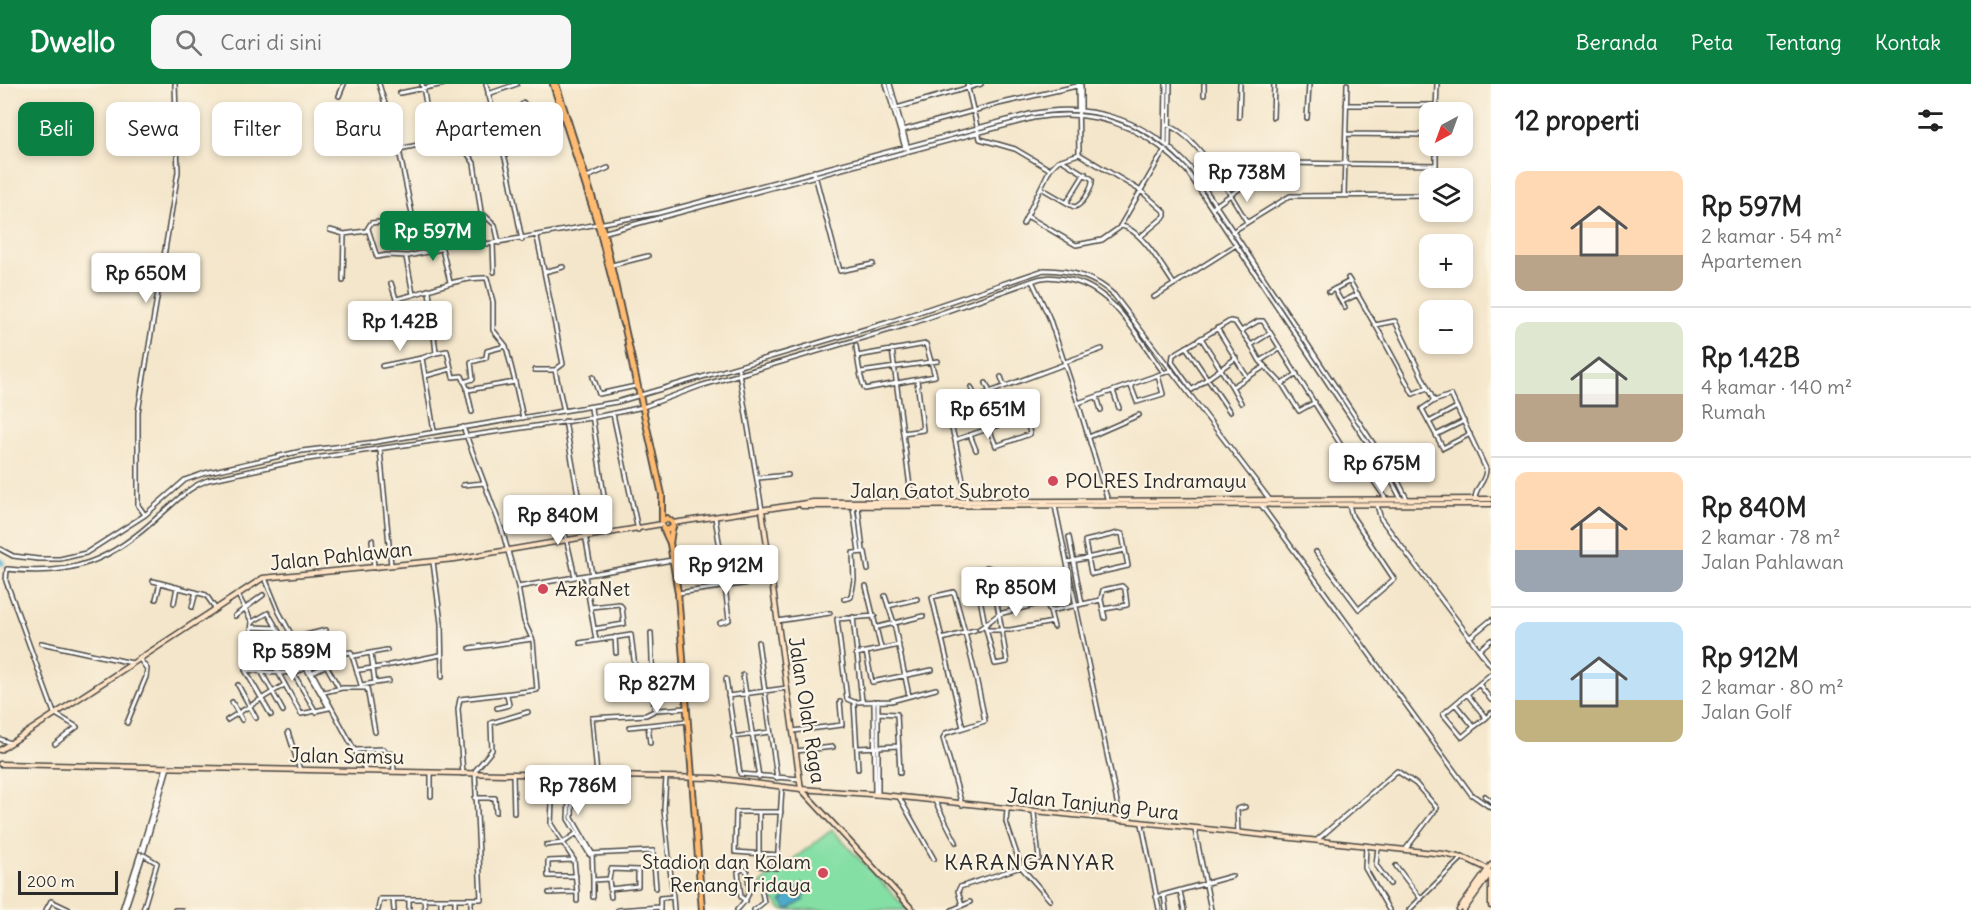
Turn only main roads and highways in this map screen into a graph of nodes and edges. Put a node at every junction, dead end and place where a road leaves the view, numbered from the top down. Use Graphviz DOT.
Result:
graph roads {
  1 [pos="555,84"];
  2 [pos="601,228"];
  3 [pos="640,395"];
  4 [pos="664,508"];
  5 [pos="673,523"];
  6 [pos="662,524"];
  7 [pos="670,543"];
  8 [pos="702,909"];
  1 -- 2 [label="main road"];
  1 -- 2 [label="main road"];
  2 -- 3 [label="main road"];
  2 -- 3 [label="main road"];
  3 -- 4 [label="main road"];
  4 -- 5 [label="main road"];
  4 -- 6 [label="main road"];
  5 -- 6 [label="main road"];
  5 -- 6 [label="main road"];
  5 -- 7 [label="main road"];
  6 -- 7 [label="main road"];
  7 -- 8 [label="main road"];
}
